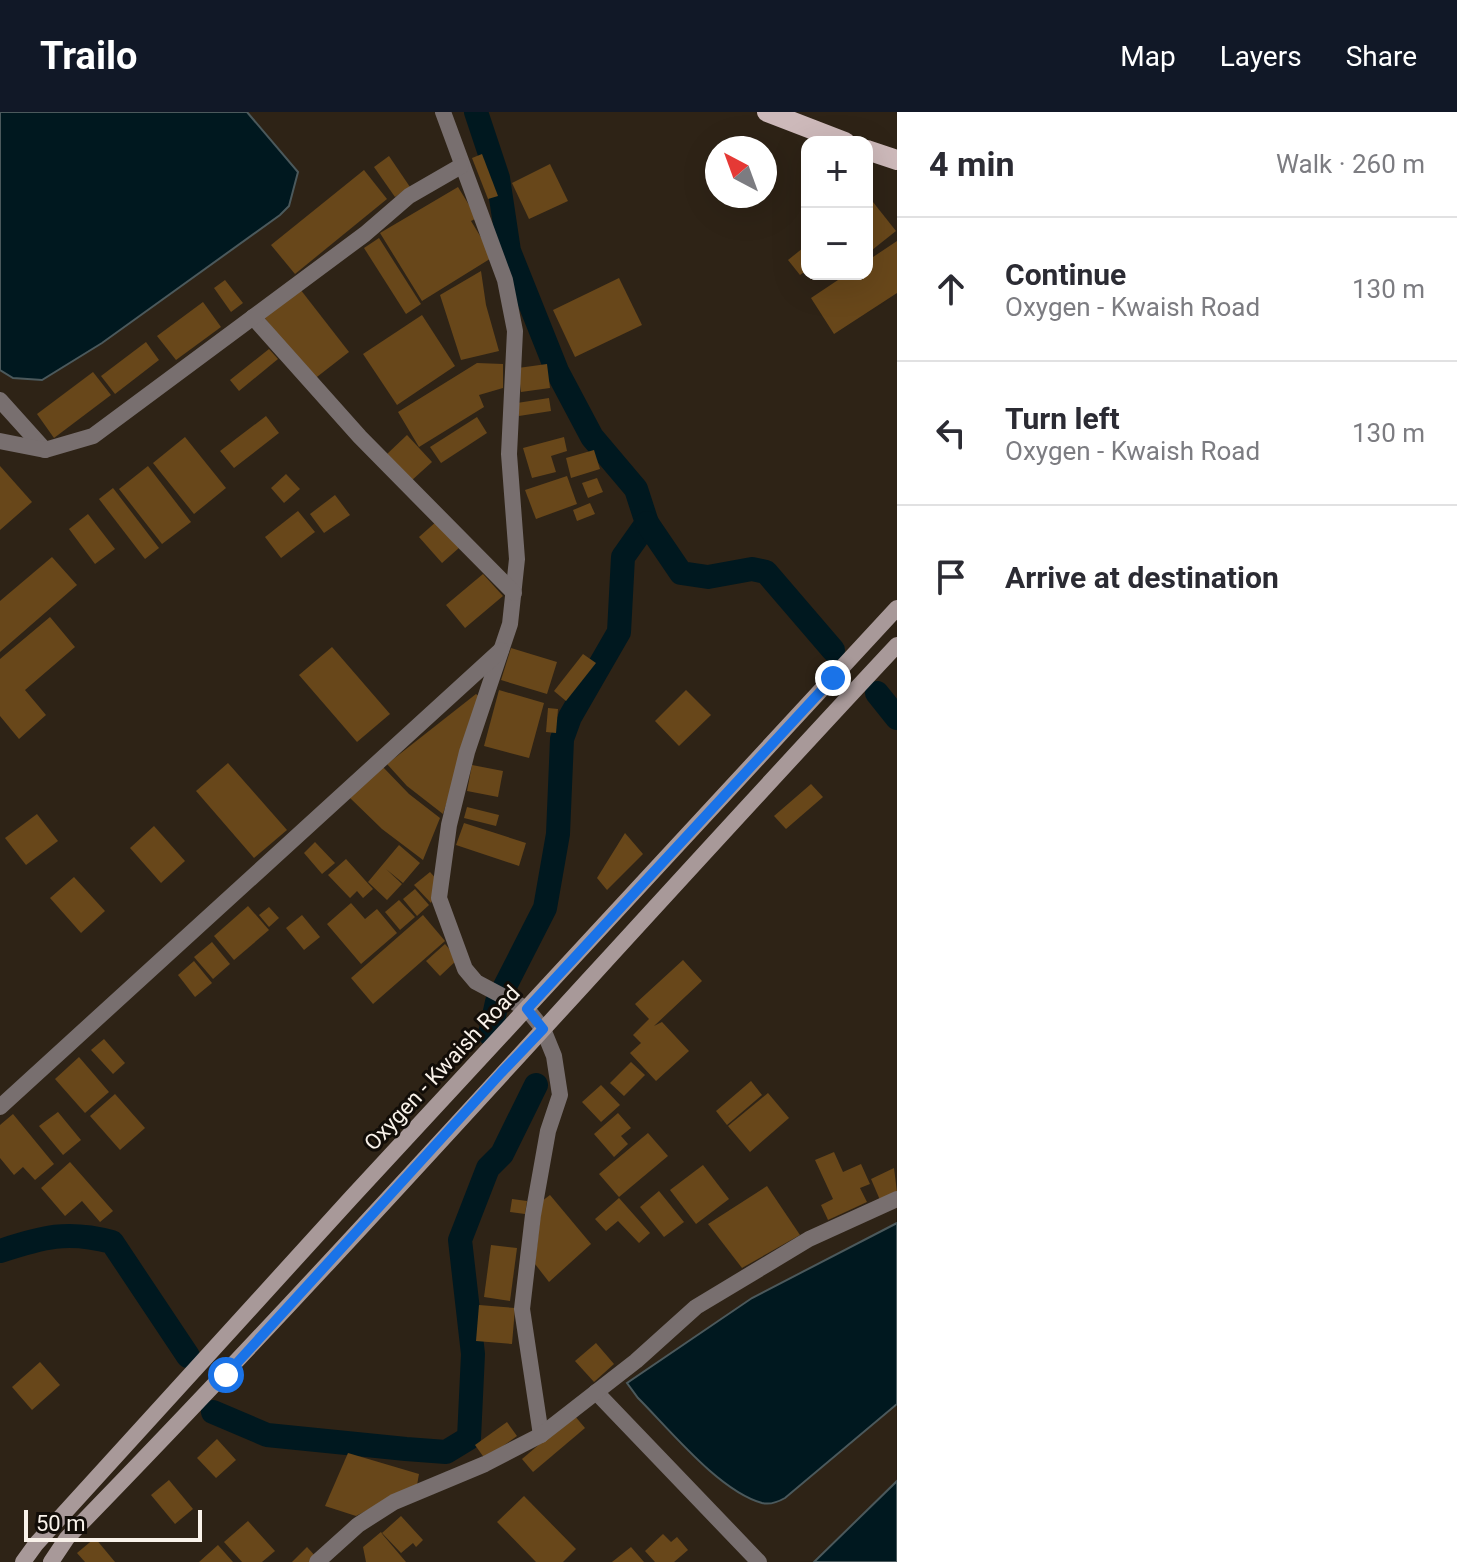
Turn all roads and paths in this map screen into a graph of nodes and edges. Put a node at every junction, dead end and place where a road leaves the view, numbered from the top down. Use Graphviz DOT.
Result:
graph roads {
  1 [pos="443,112"];
  2 [pos="767,112"];
  3 [pos="829,136"];
  4 [pos="873,152"];
  5 [pos="897,160"];
  6 [pos="461,166"];
  7 [pos="253,317"];
  8 [pos="0,400"];
  9 [pos="0,441"];
  10 [pos="45,450"];
  11 [pos="514,593"];
  12 [pos="897,608"];
  13 [pos="897,645"];
  14 [pos="504,647"];
  15 [pos="524,1007"];
  16 [pos="543,1029"];
  17 [pos="0,1107"];
  18 [pos="897,1199"];
  19 [pos="596,1392"];
  20 [pos="541,1435"];
  21 [pos="23,1562"];
  22 [pos="51,1562"];
  23 [pos="317,1562"];
  24 [pos="759,1562"];
  1 -- 6 [label="street"];
  2 -- 3 [label="main road"];
  4 -- 5 [label="main road"];
  6 -- 7 [label="street"];
  6 -- 11 [label="street"];
  7 -- 10 [label="street"];
  7 -- 11 [label="street"];
  8 -- 10 [label="street"];
  9 -- 10 [label="street"];
  11 -- 14 [label="street"];
  12 -- 15 [label="main road, Oxygen - Kwaish Road"];
  13 -- 16 [label="main road, Oxygen - Kwaish Road"];
  14 -- 15 [label="street"];
  14 -- 17 [label="street"];
  15 -- 16 [label="street"];
  15 -- 21 [label="main road, Oxygen - Kwaish Road"];
  16 -- 20 [label="street"];
  16 -- 22 [label="main road, Oxygen - Kwaish Road"];
  18 -- 19 [label="street"];
  19 -- 20 [label="street"];
  19 -- 24 [label="street"];
  20 -- 23 [label="street"];
}
